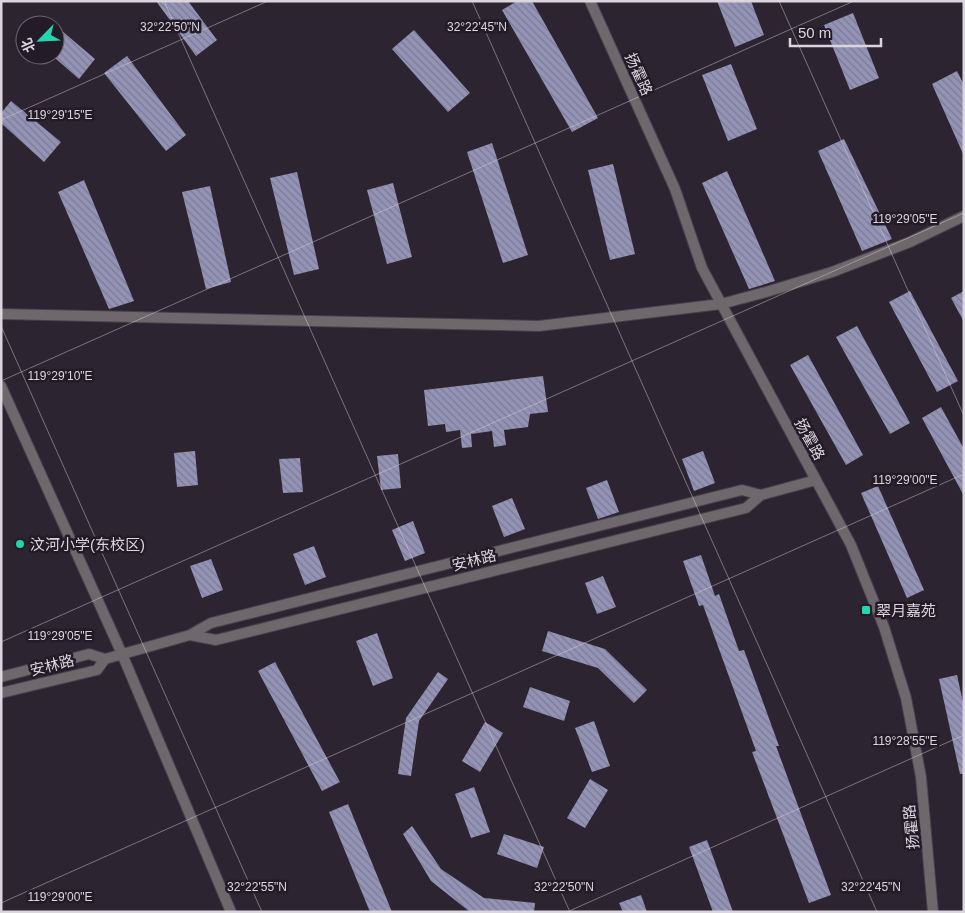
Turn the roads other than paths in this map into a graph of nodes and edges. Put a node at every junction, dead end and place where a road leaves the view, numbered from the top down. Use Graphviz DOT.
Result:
graph roads {
  1 [pos="590,1"];
  2 [pos="964,216"];
  3 [pos="721,304"];
  4 [pos="1,314"];
  5 [pos="1,386"];
  6 [pos="816,480"];
  7 [pos="761,494"];
  8 [pos="450,563"];
  9 [pos="457,580"];
  10 [pos="190,635"];
  11 [pos="122,654"];
  12 [pos="105,659"];
  13 [pos="1,677"];
  14 [pos="1,694"];
  15 [pos="231,912"];
  16 [pos="933,912"];
  1 -- 3 [label="street, 扬霍路"];
  2 -- 3 [label="street"];
  3 -- 4 [label="street"];
  3 -- 6 [label="street, 扬霍路"];
  5 -- 11 [label="street"];
  6 -- 7 [label="street, 安林路"];
  6 -- 16 [label="street, 扬霍路"];
  7 -- 8 [label="street, 安林路"];
  7 -- 9 [label="street, 安林路"];
  8 -- 9 [label="street"];
  8 -- 10 [label="street, 安林路"];
  9 -- 10 [label="street, 安林路"];
  10 -- 11 [label="street, 安林路"];
  11 -- 12 [label="street, 安林路"];
  11 -- 15 [label="street"];
  12 -- 13 [label="street, 安林路"];
  12 -- 14 [label="street, 安林路"];
}
